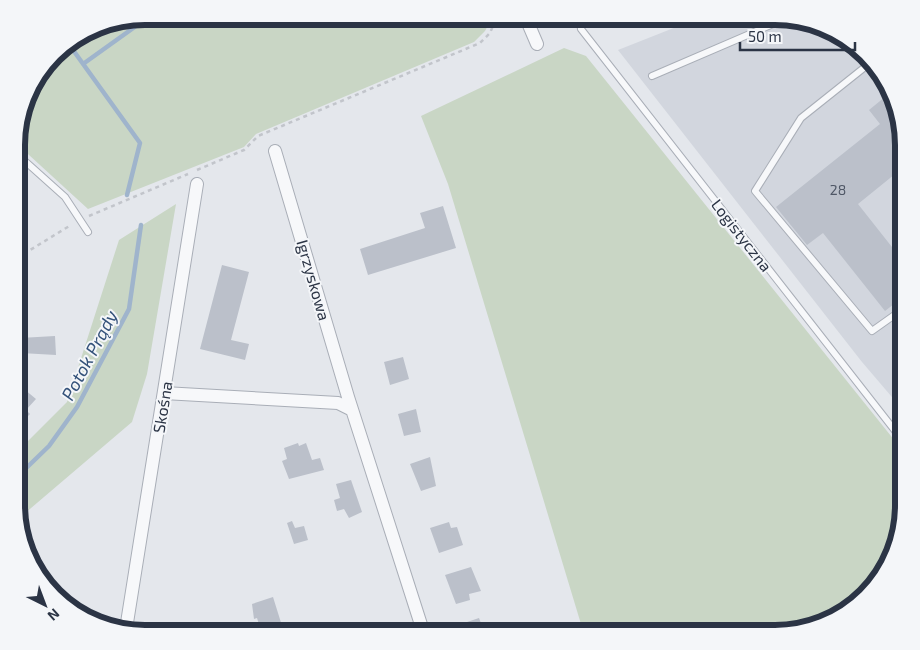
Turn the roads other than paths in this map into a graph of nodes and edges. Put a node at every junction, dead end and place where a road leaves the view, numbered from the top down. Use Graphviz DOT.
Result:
graph roads {
  1 [pos="529,25"];
  2 [pos="771,25"];
  3 [pos="580,29"];
  4 [pos="537,44"];
  5 [pos="865,67"];
  6 [pos="652,76"];
  7 [pos="275,151"];
  8 [pos="25,161"];
  9 [pos="197,184"];
  10 [pos="88,232"];
  11 [pos="895,315"];
  12 [pos="164,393"];
  13 [pos="352,410"];
  14 [pos="895,430"];
  15 [pos="127,624"];
  16 [pos="421,625"];
  1 -- 4 [label="street"];
  2 -- 6 [label="lane"];
  3 -- 14 [label="lane, Logistyczna"];
  5 -- 11 [label="lane"];
  7 -- 13 [label="street, Igrzyskowa"];
  8 -- 10 [label="lane"];
  9 -- 12 [label="street, Skośna"];
  12 -- 13 [label="street"];
  12 -- 15 [label="street, Skośna"];
  13 -- 16 [label="street, Igrzyskowa"];
}
